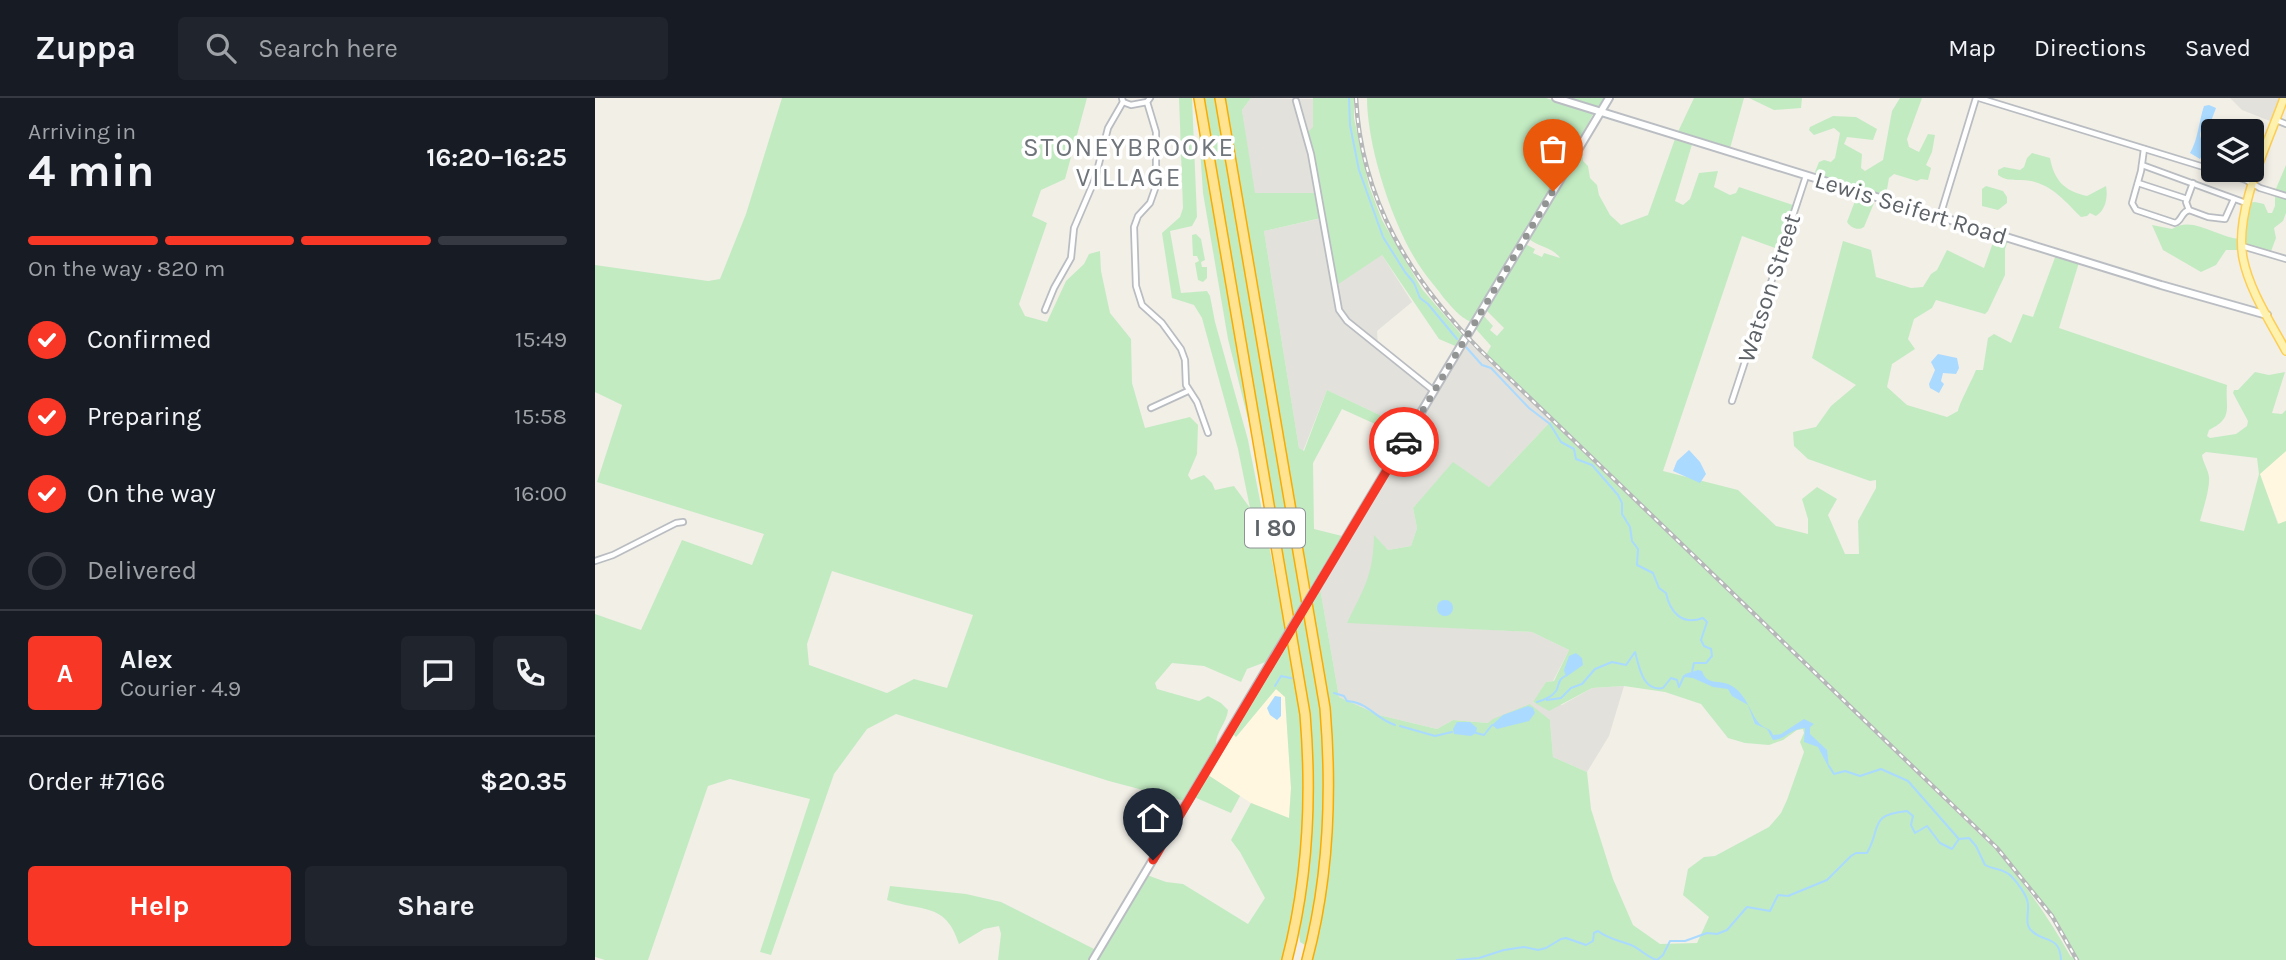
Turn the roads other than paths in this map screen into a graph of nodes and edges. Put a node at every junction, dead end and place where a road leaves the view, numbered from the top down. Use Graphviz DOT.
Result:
graph roads {
  1 [pos="1199,98"];
  2 [pos="1220,98"];
  3 [pos="1556,98"];
  4 [pos="1609,98"];
  5 [pos="1977,98"];
  6 [pos="2284,98"];
  7 [pos="1123,100"];
  8 [pos="1149,100"];
  9 [pos="1296,101"];
  10 [pos="1601,112"];
  11 [pos="2276,120"];
  12 [pos="2286,124"];
  13 [pos="2144,149"];
  14 [pos="2142,165"];
  15 [pos="1806,176"];
  16 [pos="2138,183"];
  17 [pos="2193,183"];
  18 [pos="2253,185"];
  19 [pos="2286,196"];
  20 [pos="2187,199"];
  21 [pos="2234,199"];
  22 [pos="2247,203"];
  23 [pos="2189,210"];
  24 [pos="1941,216"];
  25 [pos="2242,246"];
  26 [pos="2286,259"];
  27 [pos="1045,310"];
  28 [pos="2267,315"];
  29 [pos="2286,351"];
  30 [pos="1188,391"];
  31 [pos="1434,391"];
  32 [pos="1732,401"];
  33 [pos="1151,408"];
  34 [pos="1208,433"];
  35 [pos="683,522"];
  36 [pos="595,561"];
  37 [pos="1093,960"];
  38 [pos="1287,960"];
  39 [pos="1307,960"];
  1 -- 38 [label="highway, I 80"];
  2 -- 39 [label="highway, I 80"];
  3 -- 10 [label="main road, Lewis Seifert Road"];
  4 -- 10 [label="main road"];
  5 -- 13 [label="street"];
  5 -- 24 [label="street"];
  6 -- 11 [label="main road"];
  7 -- 8 [label="street"];
  7 -- 27 [label="street"];
  8 -- 30 [label="street"];
  9 -- 31 [label="street"];
  10 -- 15 [label="main road, Lewis Seifert Road"];
  10 -- 31 [label="main road"];
  11 -- 12 [label="street"];
  11 -- 18 [label="main road"];
  13 -- 14 [label="street"];
  13 -- 18 [label="street"];
  14 -- 16 [label="street"];
  14 -- 17 [label="street"];
  15 -- 24 [label="main road, Lewis Seifert Road"];
  15 -- 32 [label="street, Watson Street"];
  16 -- 20 [label="street"];
  16 -- 23 [label="street"];
  17 -- 20 [label="street"];
  17 -- 21 [label="street"];
  18 -- 19 [label="street"];
  18 -- 22 [label="main road"];
  20 -- 23 [label="street"];
  21 -- 22 [label="street"];
  21 -- 23 [label="street"];
  22 -- 25 [label="main road"];
  24 -- 28 [label="main road, Lewis Seifert Road"];
  25 -- 26 [label="street"];
  25 -- 28 [label="main road"];
  28 -- 29 [label="main road"];
  30 -- 33 [label="street"];
  30 -- 34 [label="street"];
  31 -- 37 [label="main road, bridge"];
  35 -- 36 [label="street"];
}
